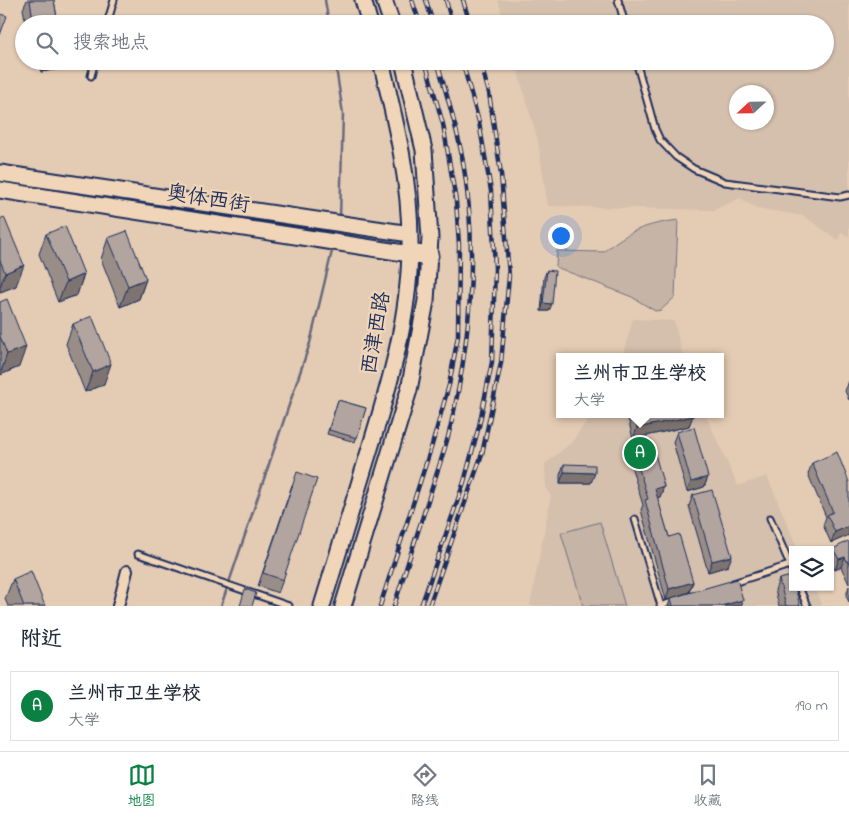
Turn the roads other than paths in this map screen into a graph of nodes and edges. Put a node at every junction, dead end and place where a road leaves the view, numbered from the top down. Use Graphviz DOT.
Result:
graph roads {
  1 [pos="114,0"];
  2 [pos="363,0"];
  3 [pos="384,0"];
  4 [pos="618,0"];
  5 [pos="110,15"];
  6 [pos="367,15"];
  7 [pos="389,15"];
  8 [pos="622,15"];
  9 [pos="93,70"];
  10 [pos="383,70"];
  11 [pos="405,70"];
  12 [pos="639,70"];
  13 [pos="91,76"];
  14 [pos="0,173"];
  15 [pos="0,190"];
  16 [pos="849,195"];
  17 [pos="410,234"];
  18 [pos="410,254"];
  19 [pos="429,256"];
  20 [pos="770,518"];
  21 [pos="635,519"];
  22 [pos="138,554"];
  23 [pos="789,563"];
  24 [pos="789,565"];
  25 [pos="127,571"];
  26 [pos="725,585"];
  27 [pos="801,591"];
  28 [pos="679,600"];
  29 [pos="118,606"];
  30 [pos="289,606"];
  31 [pos="322,606"];
  32 [pos="343,606"];
  33 [pos="660,606"];
  34 [pos="807,606"];
  1 -- 5 [label="lane"];
  2 -- 6 [label="main road"];
  3 -- 7 [label="main road"];
  4 -- 8 [label="lane"];
  9 -- 13 [label="lane"];
  10 -- 17 [label="main road, 西津西路"];
  11 -- 19 [label="main road, 西津西路"];
  12 -- 16 [label="lane"];
  14 -- 17 [label="main road, 奥体西街"];
  15 -- 18 [label="main road, 奥体西街"];
  17 -- 18 [label="main road, 西津西路"];
  18 -- 19 [label="highway"];
  18 -- 31 [label="main road, 西津西路"];
  19 -- 32 [label="main road, 西津西路"];
  20 -- 23 [label="lane"];
  21 -- 33 [label="lane"];
  22 -- 30 [label="lane"];
  24 -- 26 [label="lane"];
  25 -- 29 [label="street"];
  27 -- 34 [label="lane"];
  28 -- 33 [label="lane"];
}
